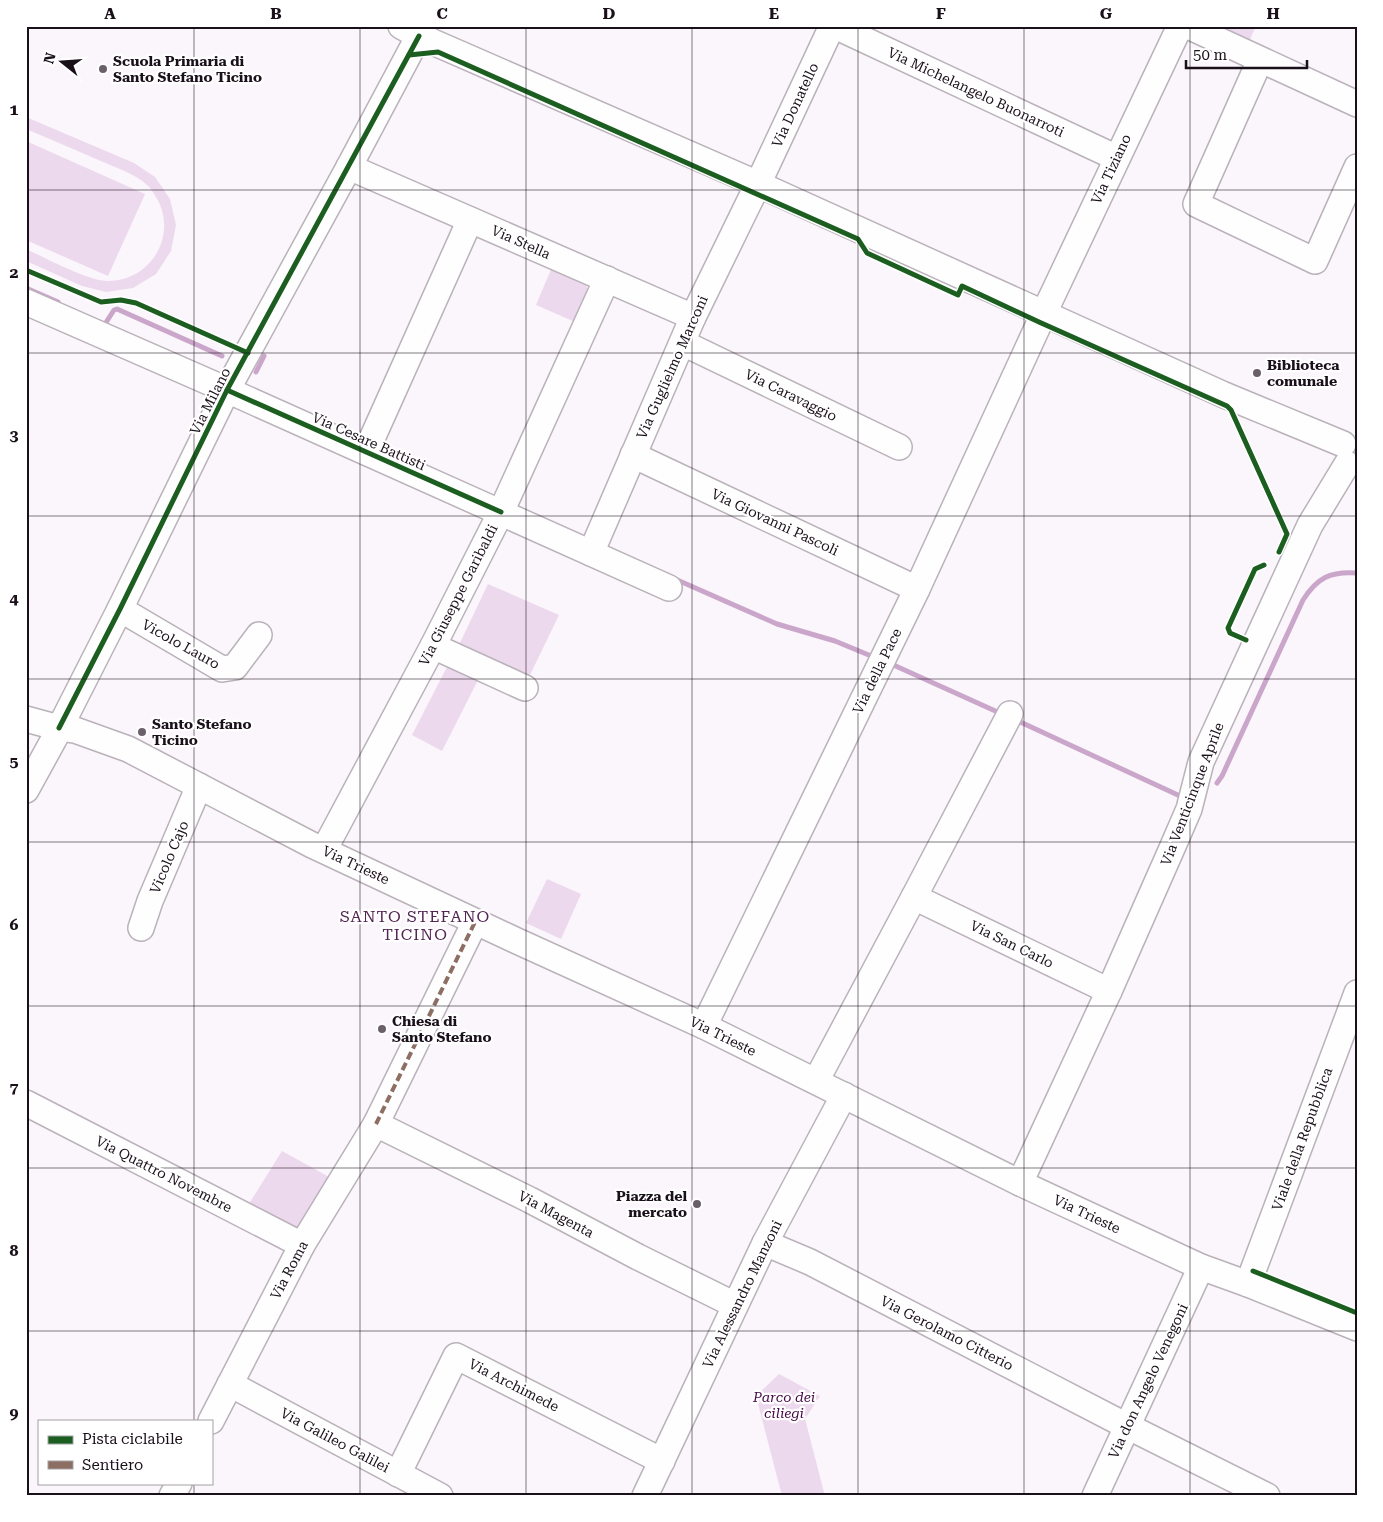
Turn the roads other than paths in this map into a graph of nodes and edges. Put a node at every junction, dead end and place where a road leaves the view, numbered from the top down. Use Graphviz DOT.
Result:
graph roads {
  1 [pos="833,26"];
  2 [pos="1179,26"];
  3 [pos="1188,26"];
  4 [pos="415,29"];
  5 [pos="1260,60"];
  6 [pos="1357,104"];
  7 [pos="1116,158"];
  8 [pos="349,167"];
  9 [pos="1357,167"];
  10 [pos="758,184"];
  11 [pos="470,220"];
  12 [pos="607,279"];
  13 [pos="26,302"];
  14 [pos="1044,313"];
  15 [pos="693,317"];
  16 [pos="683,342"];
  17 [pos="227,390"];
  18 [pos="369,446"];
  19 [pos="899,447"];
  20 [pos="1351,453"];
  21 [pos="634,455"];
  22 [pos="503,506"];
  23 [pos="593,547"];
  24 [pos="669,588"];
  25 [pos="917,589"];
  26 [pos="120,609"];
  27 [pos="259,635"];
  28 [pos="433,646"];
  29 [pos="525,688"];
  30 [pos="1008,718"];
  31 [pos="26,719"];
  32 [pos="60,728"];
  33 [pos="199,786"];
  34 [pos="26,790"];
  35 [pos="324,850"];
  36 [pos="914,897"];
  37 [pos="475,922"];
  38 [pos="141,928"];
  39 [pos="1109,991"];
  40 [pos="1357,993"];
  41 [pos="704,1026"];
  42 [pos="816,1081"];
  43 [pos="844,1095"];
  44 [pos="26,1103"];
  45 [pos="376,1124"];
  46 [pos="1020,1183"];
  47 [pos="765,1243"];
  48 [pos="302,1245"];
  49 [pos="1201,1267"];
  50 [pos="1248,1284"];
  51 [pos="735,1305"];
  52 [pos="1357,1328"];
  53 [pos="230,1384"];
  54 [pos="212,1420"];
  55 [pos="1127,1426"];
  56 [pos="662,1462"];
  57 [pos="398,1474"];
  58 [pos="178,1484"];
  59 [pos="172,1496"];
  60 [pos="440,1496"];
  61 [pos="645,1496"];
  62 [pos="1094,1496"];
  63 [pos="1267,1496"];
  1 -- 7 [label="street, Via Michelangelo Buonarroti"];
  1 -- 10 [label="street, Via Donatello"];
  2 -- 7 [label="street, Via Tiziano"];
  3 -- 5 [label="street"];
  4 -- 8 [label="street, Via Milano"];
  4 -- 10 [label="street"];
  5 -- 6 [label="street"];
  5 -- 9 [label="street"];
  7 -- 14 [label="street, Via Tiziano"];
  8 -- 11 [label="street, Via Stella"];
  8 -- 17 [label="street, Via Milano"];
  10 -- 14 [label="street"];
  10 -- 15 [label="street, Via Guglielmo Marconi"];
  11 -- 12 [label="street, Via Stella"];
  11 -- 18 [label="street"];
  12 -- 15 [label="street, Via Stella"];
  12 -- 22 [label="street, Via Giuseppe Garibaldi"];
  13 -- 17 [label="street, Via Cesare Battisti"];
  14 -- 20 [label="street"];
  14 -- 25 [label="street, Via della Pace"];
  15 -- 16 [label="street, Via Guglielmo Marconi"];
  16 -- 19 [label="street, Via Caravaggio"];
  16 -- 21 [label="street, Via Guglielmo Marconi"];
  17 -- 18 [label="street, Via Cesare Battisti"];
  17 -- 26 [label="street, Via Milano"];
  18 -- 22 [label="street, Via Cesare Battisti"];
  20 -- 39 [label="street, Via Venticinque Aprile"];
  21 -- 23 [label="street, Via Guglielmo Marconi"];
  21 -- 25 [label="street, Via Giovanni Pascoli"];
  22 -- 23 [label="street, Via Cesare Battisti"];
  22 -- 28 [label="street, Via Giuseppe Garibaldi"];
  23 -- 24 [label="street, Via Cesare Battisti"];
  25 -- 41 [label="street, Via della Pace"];
  26 -- 27 [label="street, Vicolo Lauro"];
  26 -- 32 [label="street, Via Milano"];
  28 -- 29 [label="street"];
  28 -- 35 [label="street, Via Giuseppe Garibaldi"];
  30 -- 36 [label="street"];
  31 -- 32 [label="street, Via Trieste"];
  32 -- 33 [label="street, Via Trieste"];
  32 -- 34 [label="street, Via Milano"];
  33 -- 35 [label="street, Via Trieste"];
  33 -- 38 [label="street, Vicolo Cajo"];
  35 -- 37 [label="street, Via Trieste"];
  36 -- 39 [label="street, Via San Carlo"];
  36 -- 42 [label="street"];
  37 -- 41 [label="street, Via Trieste"];
  37 -- 45 [label="street, Via Roma"];
  39 -- 46 [label="street, Via Venticinque Aprile"];
  40 -- 50 [label="street, Viale della Repubblica"];
  41 -- 42 [label="street, Via Trieste"];
  42 -- 43 [label="street, Via Trieste"];
  43 -- 46 [label="street, Via Trieste"];
  43 -- 47 [label="street, Via Alessandro Manzoni"];
  44 -- 48 [label="street, Via Quattro Novembre"];
  45 -- 48 [label="street, Via Roma"];
  45 -- 51 [label="street, Via Magenta"];
  46 -- 49 [label="street, Via Trieste"];
  47 -- 51 [label="street, Via Alessandro Manzoni"];
  47 -- 55 [label="street, Via Gerolamo Citterio"];
  48 -- 53 [label="street, Via Roma"];
  49 -- 50 [label="street, Via Trieste"];
  49 -- 55 [label="street, Via don Angelo Venegoni"];
  50 -- 52 [label="street, Via Trieste"];
  51 -- 56 [label="street, Via Alessandro Manzoni"];
  53 -- 54 [label="street, Via Roma"];
  53 -- 57 [label="street, Via Galileo Galilei"];
  55 -- 62 [label="street, Via don Angelo Venegoni"];
  55 -- 63 [label="street, Via Gerolamo Citterio"];
  56 -- 57 [label="street, Via Archimede"];
  56 -- 61 [label="street, Via Alessandro Manzoni"];
  57 -- 60 [label="street, Via Galileo Galilei"];
  58 -- 59 [label="street"];
}
